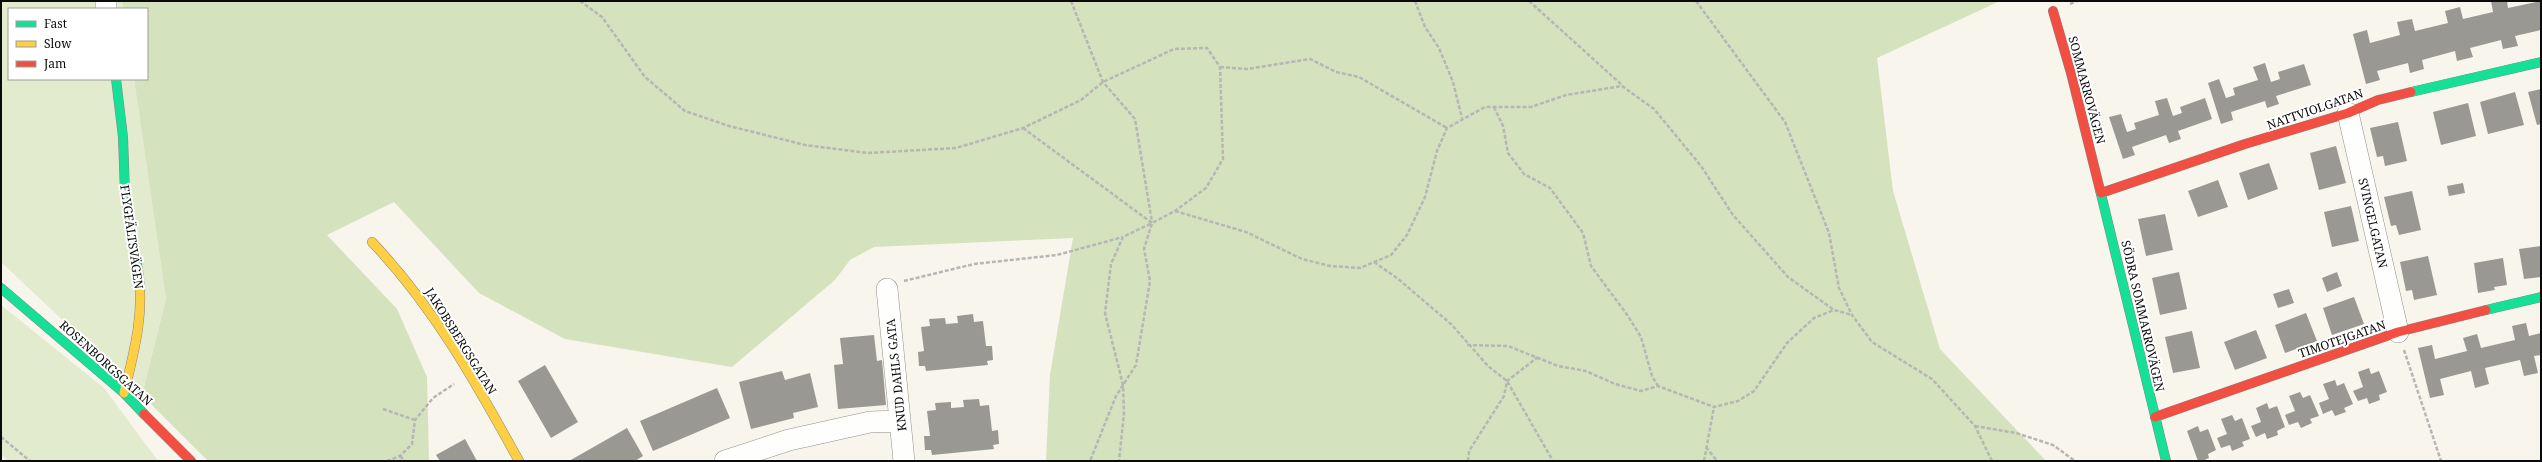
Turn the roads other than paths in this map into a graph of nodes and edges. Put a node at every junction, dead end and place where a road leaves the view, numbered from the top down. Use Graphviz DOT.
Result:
graph roads {
  1 [pos="2053,11"];
  2 [pos="2541,62"];
  3 [pos="116,80"];
  4 [pos="2348,113"];
  5 [pos="2097,176"];
  6 [pos="2101,193"];
  7 [pos="372,242"];
  8 [pos="1,288"];
  9 [pos="887,289"];
  10 [pos="2541,297"];
  11 [pos="2398,332"];
  12 [pos="124,394"];
  13 [pos="2155,417"];
  14 [pos="900,421"];
  15 [pos="191,461"];
  16 [pos="519,461"];
  17 [pos="725,461"];
  18 [pos="904,461"];
  19 [pos="2166,461"];
  1 -- 5 [label="street, SOMMARROVÄGEN"];
  2 -- 4 [label="street, NATTVIOLGATAN"];
  3 -- 12 [label="street, FLYGFÄLTSVÄGEN"];
  4 -- 6 [label="street, NATTVIOLGATAN"];
  4 -- 11 [label="street, SVINGELGATAN"];
  5 -- 6 [label="street, SÖDRA SOMMARROVÄGEN"];
  6 -- 13 [label="street, SÖDRA SOMMARROVÄGEN"];
  7 -- 16 [label="street, JAKOBSBERGSGATAN"];
  8 -- 12 [label="street, ROSENBORGSGATAN"];
  9 -- 14 [label="street, KNUD DAHLS GATA"];
  10 -- 11 [label="street, TIMOTEJGATAN"];
  11 -- 13 [label="street, TIMOTEJGATAN"];
  12 -- 15 [label="street, ROSENBORGSGATAN"];
  13 -- 19 [label="street, SÖDRA SOMMARROVÄGEN"];
  14 -- 17 [label="street"];
  14 -- 18 [label="street, KNUD DAHLS GATA"];
}
